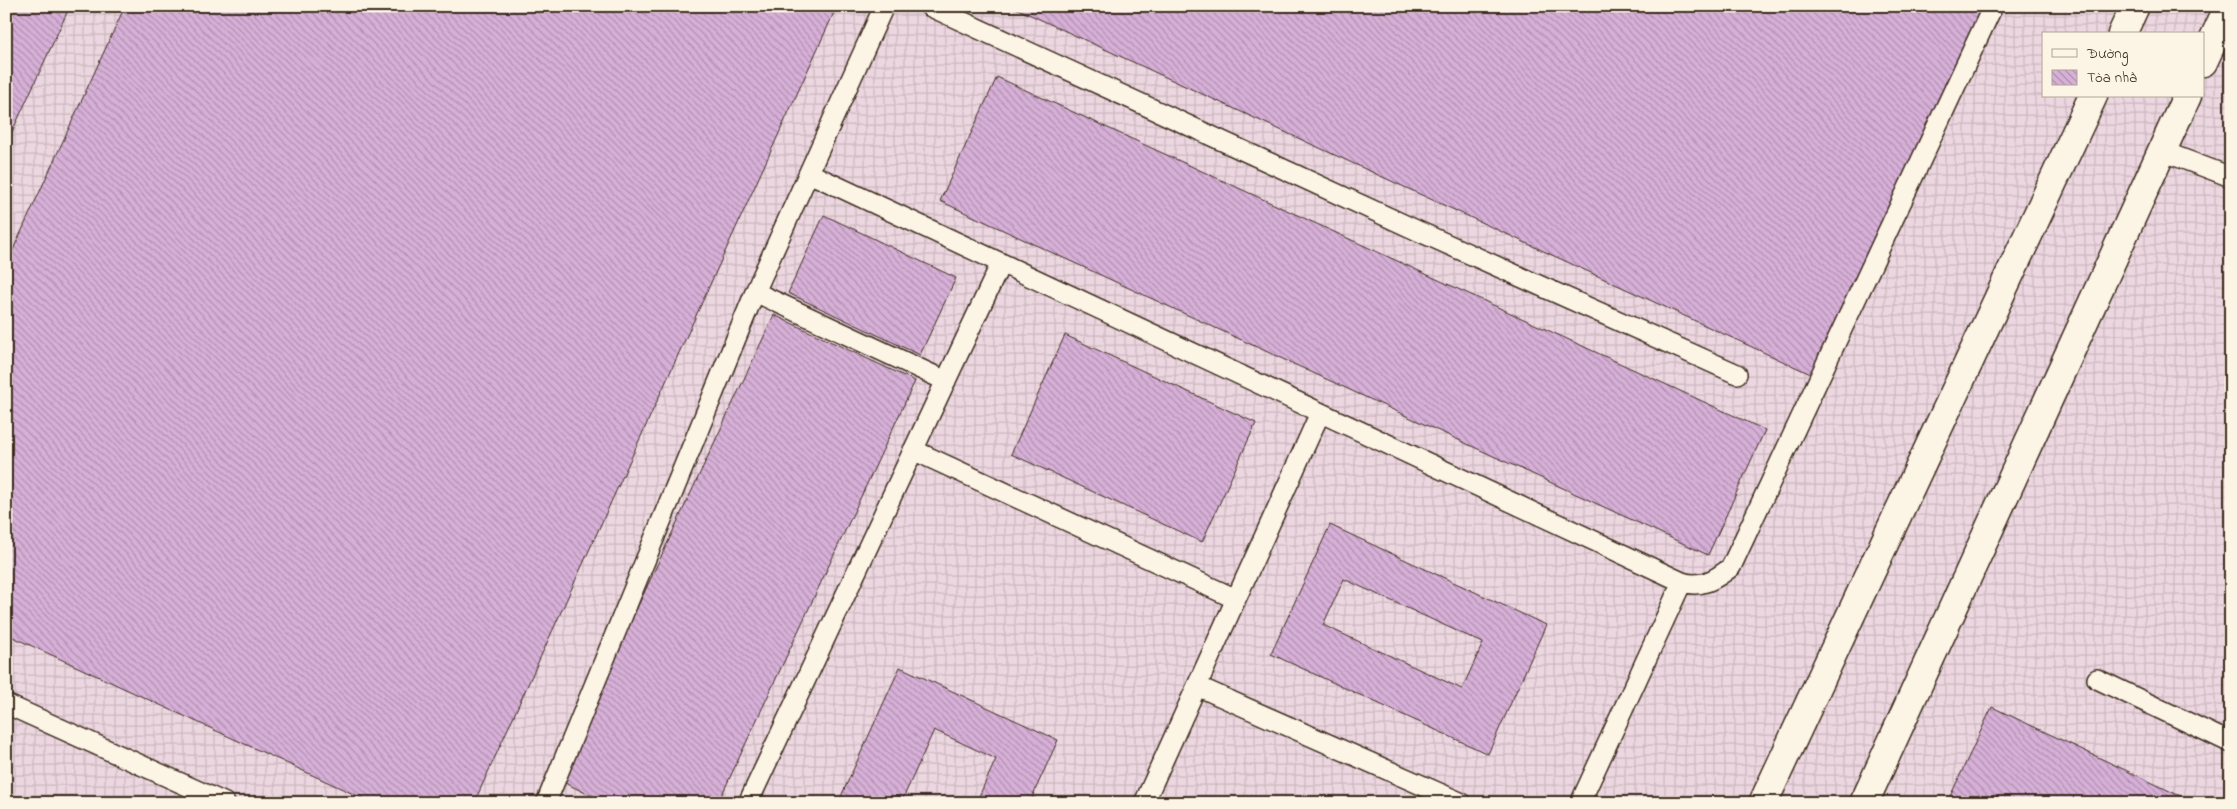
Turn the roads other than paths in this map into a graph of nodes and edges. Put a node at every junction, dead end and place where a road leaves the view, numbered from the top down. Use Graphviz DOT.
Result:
graph roads {
  1 [pos="884,6"];
  2 [pos="930,6"];
  3 [pos="1993,6"];
  4 [pos="2135,6"];
  5 [pos="2229,6"];
  6 [pos="2123,32"];
  7 [pos="2204,60"];
  8 [pos="2092,98"];
  9 [pos="2186,98"];
  10 [pos="2162,151"];
  11 [pos="809,173"];
  12 [pos="2231,177"];
  13 [pos="1000,263"];
  14 [pos="755,292"];
  15 [pos="1737,374"];
  16 [pos="946,381"];
  17 [pos="1320,413"];
  18 [pos="913,450"];
  19 [pos="1682,582"];
  20 [pos="1236,599"];
  21 [pos="2097,679"];
  22 [pos="1197,686"];
  23 [pos="6,704"];
  24 [pos="2231,743"];
  25 [pos="225,803"];
  26 [pos="546,803"];
  27 [pos="748,803"];
  28 [pos="1144,803"];
  29 [pos="1462,803"];
  30 [pos="1580,803"];
  31 [pos="1764,803"];
  32 [pos="1864,803"];
  1 -- 11 [label="lane"];
  2 -- 15 [label="lane"];
  3 -- 19 [label="lane"];
  4 -- 6 [label="street"];
  5 -- 7 [label="street"];
  8 -- 31 [label="street"];
  9 -- 10 [label="street"];
  10 -- 12 [label="lane"];
  10 -- 32 [label="street"];
  11 -- 13 [label="lane"];
  11 -- 14 [label="lane"];
  13 -- 16 [label="lane"];
  13 -- 17 [label="lane"];
  14 -- 16 [label="lane"];
  14 -- 26 [label="lane"];
  16 -- 18 [label="lane"];
  17 -- 19 [label="lane"];
  17 -- 20 [label="lane"];
  18 -- 20 [label="lane"];
  18 -- 27 [label="lane"];
  19 -- 30 [label="lane"];
  20 -- 22 [label="lane"];
  21 -- 24 [label="lane"];
  22 -- 28 [label="lane"];
  22 -- 29 [label="lane"];
  23 -- 25 [label="lane"];
}
